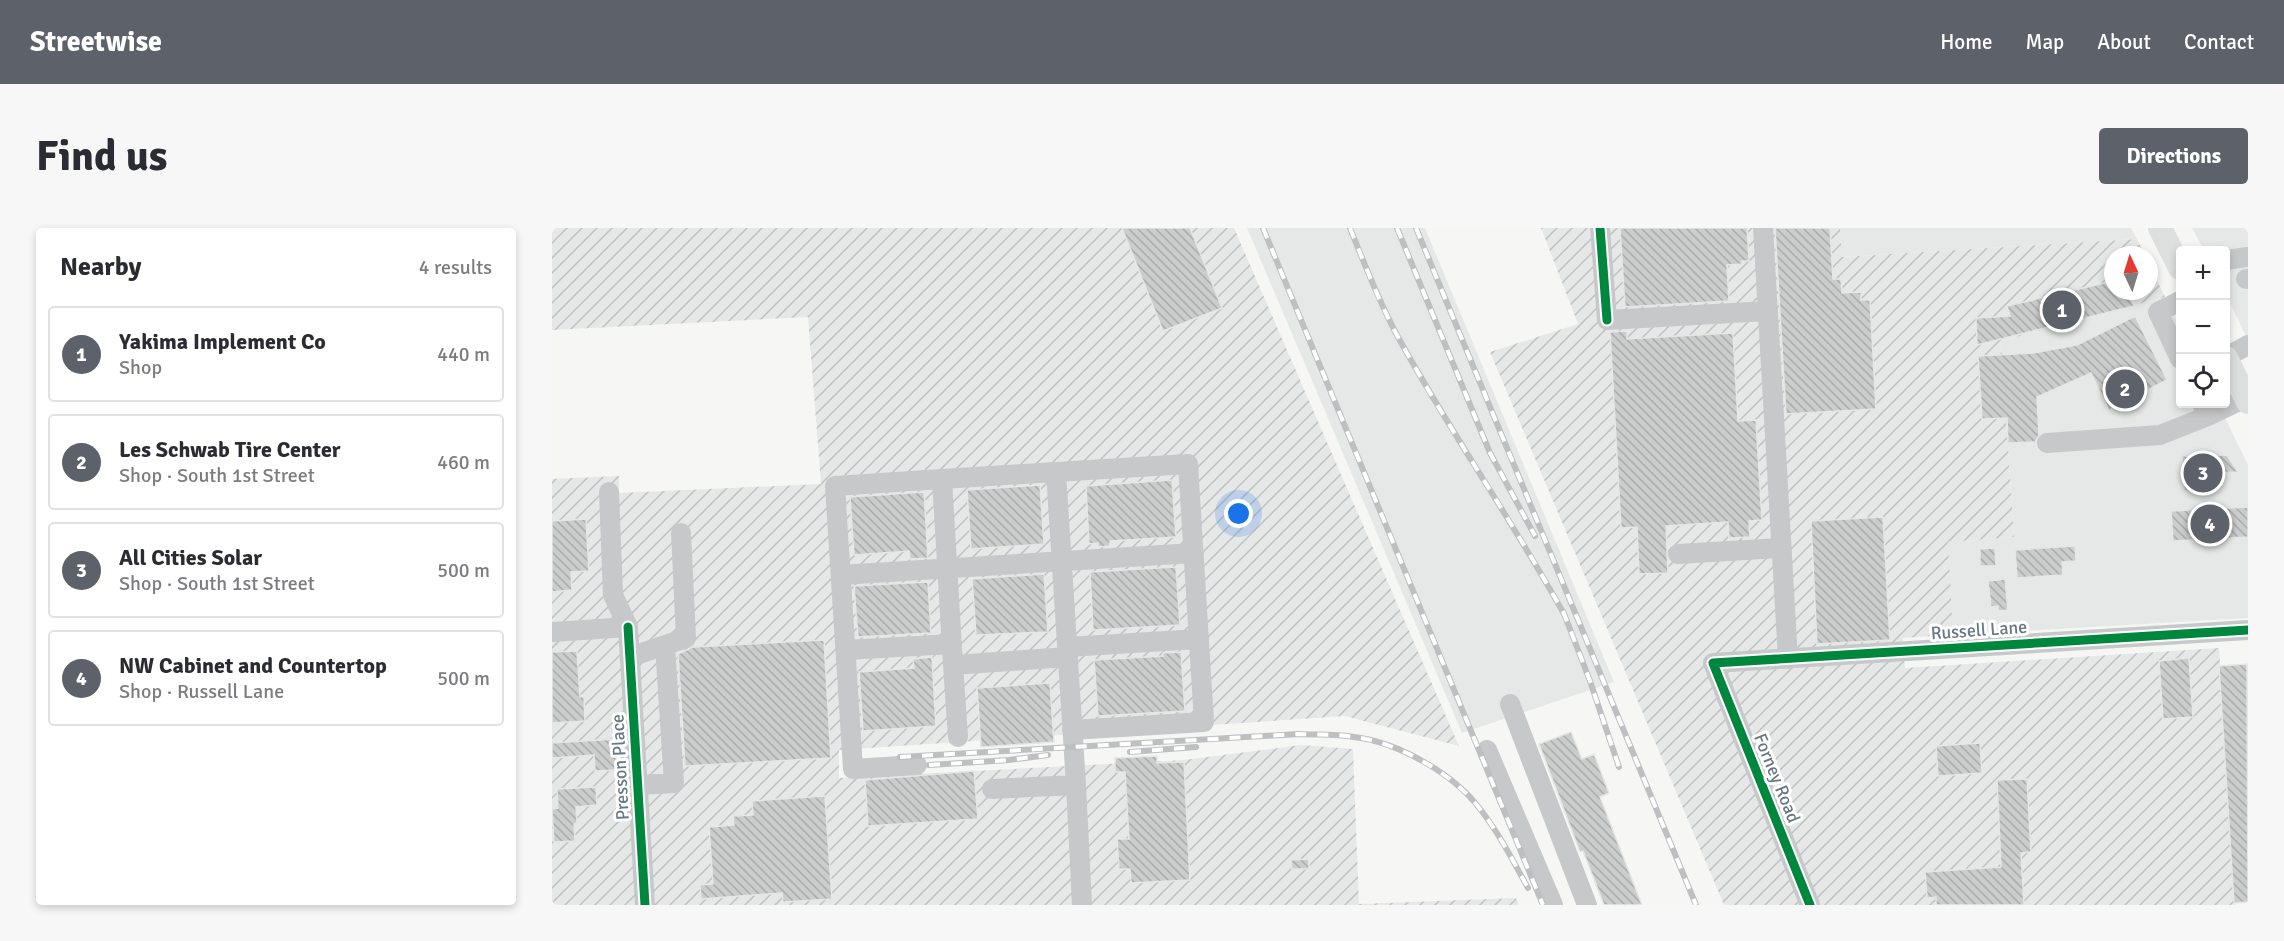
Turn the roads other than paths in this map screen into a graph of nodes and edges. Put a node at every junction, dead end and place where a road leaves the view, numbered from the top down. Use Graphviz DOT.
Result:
graph roads {
  1 [pos="1600,228"];
  2 [pos="1763,228"];
  3 [pos="2160,228"];
  4 [pos="2248,257"];
  5 [pos="2176,258"];
  6 [pos="2230,259"];
  7 [pos="2176,303"];
  8 [pos="1767,311"];
  9 [pos="2248,345"];
  10 [pos="2176,349"];
  11 [pos="2230,355"];
  12 [pos="2230,365"];
  13 [pos="2247,400"];
  14 [pos="2205,410"];
  15 [pos="2046,443"];
  16 [pos="1056,472"];
  17 [pos="942,479"];
  18 [pos="609,492"];
  19 [pos="681,533"];
  20 [pos="1781,548"];
  21 [pos="1194,552"];
  22 [pos="1678,554"];
  23 [pos="1062,561"];
  24 [pos="947,568"];
  25 [pos="841,575"];
  26 [pos="628,627"];
  27 [pos="2248,630"];
  28 [pos="552,632"];
  29 [pos="1199,639"];
  30 [pos="952,644"];
  31 [pos="665,646"];
  32 [pos="846,650"];
  33 [pos="1068,652"];
  34 [pos="630,657"];
  35 [pos="1788,659"];
  36 [pos="1713,663"];
  37 [pos="953,665"];
  38 [pos="1510,704"];
  39 [pos="1072,730"];
  40 [pos="958,737"];
  41 [pos="1487,750"];
  42 [pos="917,765"];
  43 [pos="638,785"];
  44 [pos="1076,785"];
  45 [pos="992,789"];
  46 [pos="645,905"];
  47 [pos="1082,905"];
  48 [pos="1553,905"];
  49 [pos="1587,905"];
  50 [pos="1810,905"];
  1 -- 8 [label="street"];
  2 -- 8 [label="street"];
  3 -- 5 [label="main road"];
  4 -- 6 [label="street"];
  7 -- 10 [label="street"];
  8 -- 20 [label="street"];
  9 -- 11 [label="street"];
  12 -- 13 [label="main road"];
  13 -- 14 [label="street"];
  14 -- 15 [label="street"];
  16 -- 17 [label="street"];
  16 -- 21 [label="street"];
  16 -- 23 [label="street"];
  17 -- 24 [label="street"];
  17 -- 25 [label="street"];
  18 -- 26 [label="street"];
  19 -- 31 [label="street"];
  20 -- 22 [label="street"];
  20 -- 35 [label="street"];
  21 -- 23 [label="street"];
  21 -- 29 [label="street"];
  23 -- 24 [label="street"];
  23 -- 33 [label="street"];
  24 -- 25 [label="street"];
  24 -- 30 [label="street"];
  25 -- 32 [label="street"];
  26 -- 28 [label="street"];
  26 -- 34 [label="street, Presson Place"];
  27 -- 35 [label="street, Russell Lane"];
  29 -- 33 [label="street"];
  29 -- 39 [label="street"];
  30 -- 32 [label="street"];
  30 -- 37 [label="street"];
  31 -- 34 [label="street"];
  31 -- 43 [label="street"];
  32 -- 42 [label="street"];
  33 -- 37 [label="street"];
  33 -- 39 [label="street"];
  34 -- 43 [label="street, Presson Place"];
  35 -- 36 [label="street, Russell Lane"];
  36 -- 50 [label="street, Forney Road"];
  37 -- 40 [label="street"];
  38 -- 49 [label="street"];
  39 -- 44 [label="street"];
  41 -- 48 [label="street"];
  43 -- 46 [label="street, Presson Place"];
  44 -- 45 [label="street"];
  44 -- 47 [label="street"];
}
